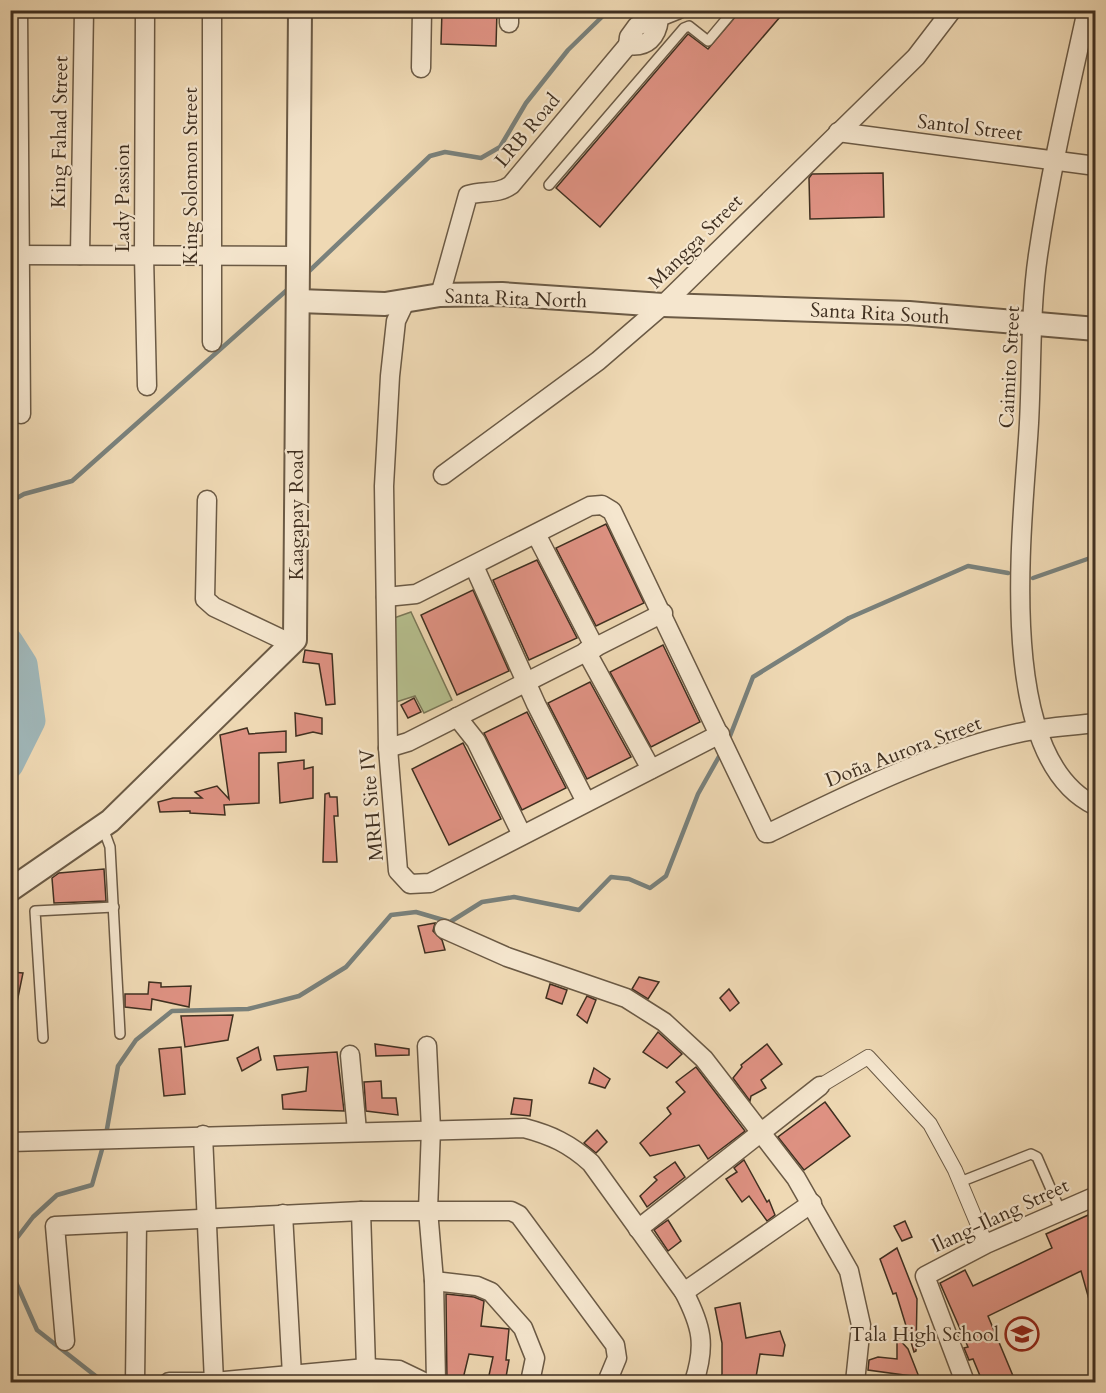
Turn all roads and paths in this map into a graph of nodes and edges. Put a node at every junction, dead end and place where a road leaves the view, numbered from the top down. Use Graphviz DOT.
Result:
graph roads {
  1 [pos="18,10"];
  2 [pos="84,10"];
  3 [pos="145,10"];
  4 [pos="212,10"];
  5 [pos="300,10"];
  6 [pos="422,10"];
  7 [pos="677,10"];
  8 [pos="734,10"];
  9 [pos="952,10"];
  10 [pos="1087,10"];
  11 [pos="422,68"];
  12 [pos="838,132"];
  13 [pos="1054,160"];
  14 [pos="1095,166"];
  15 [pos="549,185"];
  16 [pos="15,255"];
  17 [pos="80,255"];
  18 [pos="144,256"];
  19 [pos="298,256"];
  20 [pos="212,257"];
  21 [pos="440,295"];
  22 [pos="298,301"];
  23 [pos="405,302"];
  24 [pos="663,305"];
  25 [pos="1034,323"];
  26 [pos="1095,329"];
  27 [pos="212,342"];
  28 [pos="147,386"];
  29 [pos="21,414"];
  30 [pos="443,475"];
  31 [pos="207,500"];
  32 [pos="536,534"];
  33 [pos="474,566"];
  34 [pos="386,597"];
  35 [pos="663,614"];
  36 [pos="292,644"];
  37 [pos="590,649"];
  38 [pos="527,682"];
  39 [pos="457,717"];
  40 [pos="1095,723"];
  41 [pos="1038,729"];
  42 [pos="720,734"];
  43 [pos="388,748"];
  44 [pos="651,769"];
  45 [pos="586,802"];
  46 [pos="1095,806"];
  47 [pos="102,826"];
  48 [pos="522,835"];
  49 [pos="10,890"];
  50 [pos="114,907"];
  51 [pos="444,929"];
  52 [pos="120,1034"];
  53 [pos="43,1038"];
  54 [pos="427,1046"];
  55 [pos="350,1055"];
  56 [pos="820,1086"];
  57 [pos="431,1129"];
  58 [pos="357,1131"];
  59 [pos="760,1131"];
  60 [pos="203,1135"];
  61 [pos="10,1143"];
  62 [pos="960,1182"];
  63 [pos="1095,1196"];
  64 [pos="812,1203"];
  65 [pos="428,1210"];
  66 [pos="1060,1210"];
  67 [pos="361,1211"];
  68 [pos="283,1214"];
  69 [pos="207,1217"];
  70 [pos="137,1222"];
  71 [pos="638,1229"];
  72 [pos="986,1244"];
  73 [pos="434,1281"];
  74 [pos="684,1292"];
  75 [pos="65,1341"];
  76 [pos="366,1368"];
  77 [pos="292,1375"];
  78 [pos="214,1382"];
  79 [pos="135,1383"];
  80 [pos="169,1383"];
  81 [pos="424,1383"];
  82 [pos="436,1383"];
  83 [pos="531,1383"];
  84 [pos="607,1383"];
  85 [pos="694,1383"];
  86 [pos="855,1383"];
  87 [pos="965,1383"];
  1 -- 16 [label="street"];
  2 -- 17 [label="street, King Fahad Street"];
  3 -- 18 [label="street, Lady Passion"];
  4 -- 20 [label="street, King Solomon Street"];
  5 -- 19 [label="street, Kaagapay Road"];
  6 -- 11 [label="street"];
  7 -- 21 [label="street, LRB Road"];
  8 -- 15 [label="lane"];
  9 -- 12 [label="street, Mangga Street"];
  10 -- 13 [label="street, Caimito Street"];
  12 -- 13 [label="street, Santol Street"];
  12 -- 24 [label="street, Mangga Street"];
  13 -- 14 [label="street, Santol Street"];
  13 -- 25 [label="street, Caimito Street"];
  16 -- 17 [label="street"];
  16 -- 29 [label="street"];
  17 -- 18 [label="street"];
  18 -- 20 [label="street"];
  18 -- 28 [label="street, Lady Passion"];
  19 -- 20 [label="street"];
  19 -- 22 [label="street, Kaagapay Road"];
  20 -- 27 [label="street, King Solomon Street"];
  21 -- 23 [label="street, Santa Rita North"];
  21 -- 24 [label="street, Santa Rita North"];
  22 -- 23 [label="street, Santa Rita North"];
  22 -- 36 [label="street, Kaagapay Road"];
  23 -- 34 [label="street, MRH Site IV"];
  24 -- 25 [label="street, Santa Rita South"];
  24 -- 30 [label="street, Mangga Street"];
  25 -- 26 [label="street, Santa Rita South"];
  25 -- 41 [label="street, Caimito Street"];
  31 -- 36 [label="street"];
  32 -- 33 [label="street"];
  32 -- 35 [label="street"];
  32 -- 37 [label="street"];
  33 -- 34 [label="street"];
  33 -- 38 [label="street"];
  34 -- 43 [label="street, MRH Site IV"];
  35 -- 37 [label="street"];
  35 -- 42 [label="street"];
  36 -- 47 [label="street"];
  37 -- 38 [label="street"];
  37 -- 44 [label="street"];
  38 -- 39 [label="street"];
  38 -- 45 [label="street"];
  39 -- 43 [label="street"];
  39 -- 48 [label="street"];
  40 -- 41 [label="street, Doña Aurora Street"];
  41 -- 42 [label="street, Doña Aurora Street"];
  41 -- 46 [label="street, Caimito Street"];
  42 -- 44 [label="street, MRH Site IV"];
  43 -- 48 [label="street, MRH Site IV"];
  44 -- 45 [label="street, MRH Site IV"];
  45 -- 48 [label="street, MRH Site IV"];
  47 -- 49 [label="street"];
  47 -- 50 [label="lane"];
  50 -- 52 [label="lane"];
  50 -- 53 [label="lane"];
  51 -- 59 [label="street"];
  54 -- 57 [label="street"];
  55 -- 58 [label="street"];
  56 -- 59 [label="street"];
  56 -- 62 [label="street"];
  57 -- 58 [label="street"];
  57 -- 65 [label="street"];
  57 -- 71 [label="street"];
  58 -- 60 [label="street"];
  59 -- 64 [label="street"];
  59 -- 71 [label="street"];
  60 -- 61 [label="street"];
  60 -- 69 [label="street"];
  62 -- 66 [label="lane"];
  62 -- 72 [label="street"];
  63 -- 66 [label="street, Ilang-Ilang Street"];
  64 -- 74 [label="street"];
  64 -- 86 [label="street"];
  65 -- 67 [label="street"];
  65 -- 73 [label="street"];
  65 -- 84 [label="street"];
  66 -- 72 [label="street, Ilang-Ilang Street"];
  67 -- 68 [label="street"];
  67 -- 76 [label="street"];
  68 -- 69 [label="street"];
  68 -- 77 [label="street"];
  69 -- 70 [label="street"];
  69 -- 78 [label="street"];
  70 -- 75 [label="street"];
  70 -- 79 [label="street"];
  71 -- 74 [label="street"];
  72 -- 87 [label="street, Ilang-Ilang Street"];
  73 -- 82 [label="street"];
  73 -- 83 [label="street"];
  74 -- 85 [label="street"];
  76 -- 77 [label="street"];
  76 -- 81 [label="street"];
  77 -- 78 [label="street"];
  78 -- 80 [label="street"];
}
